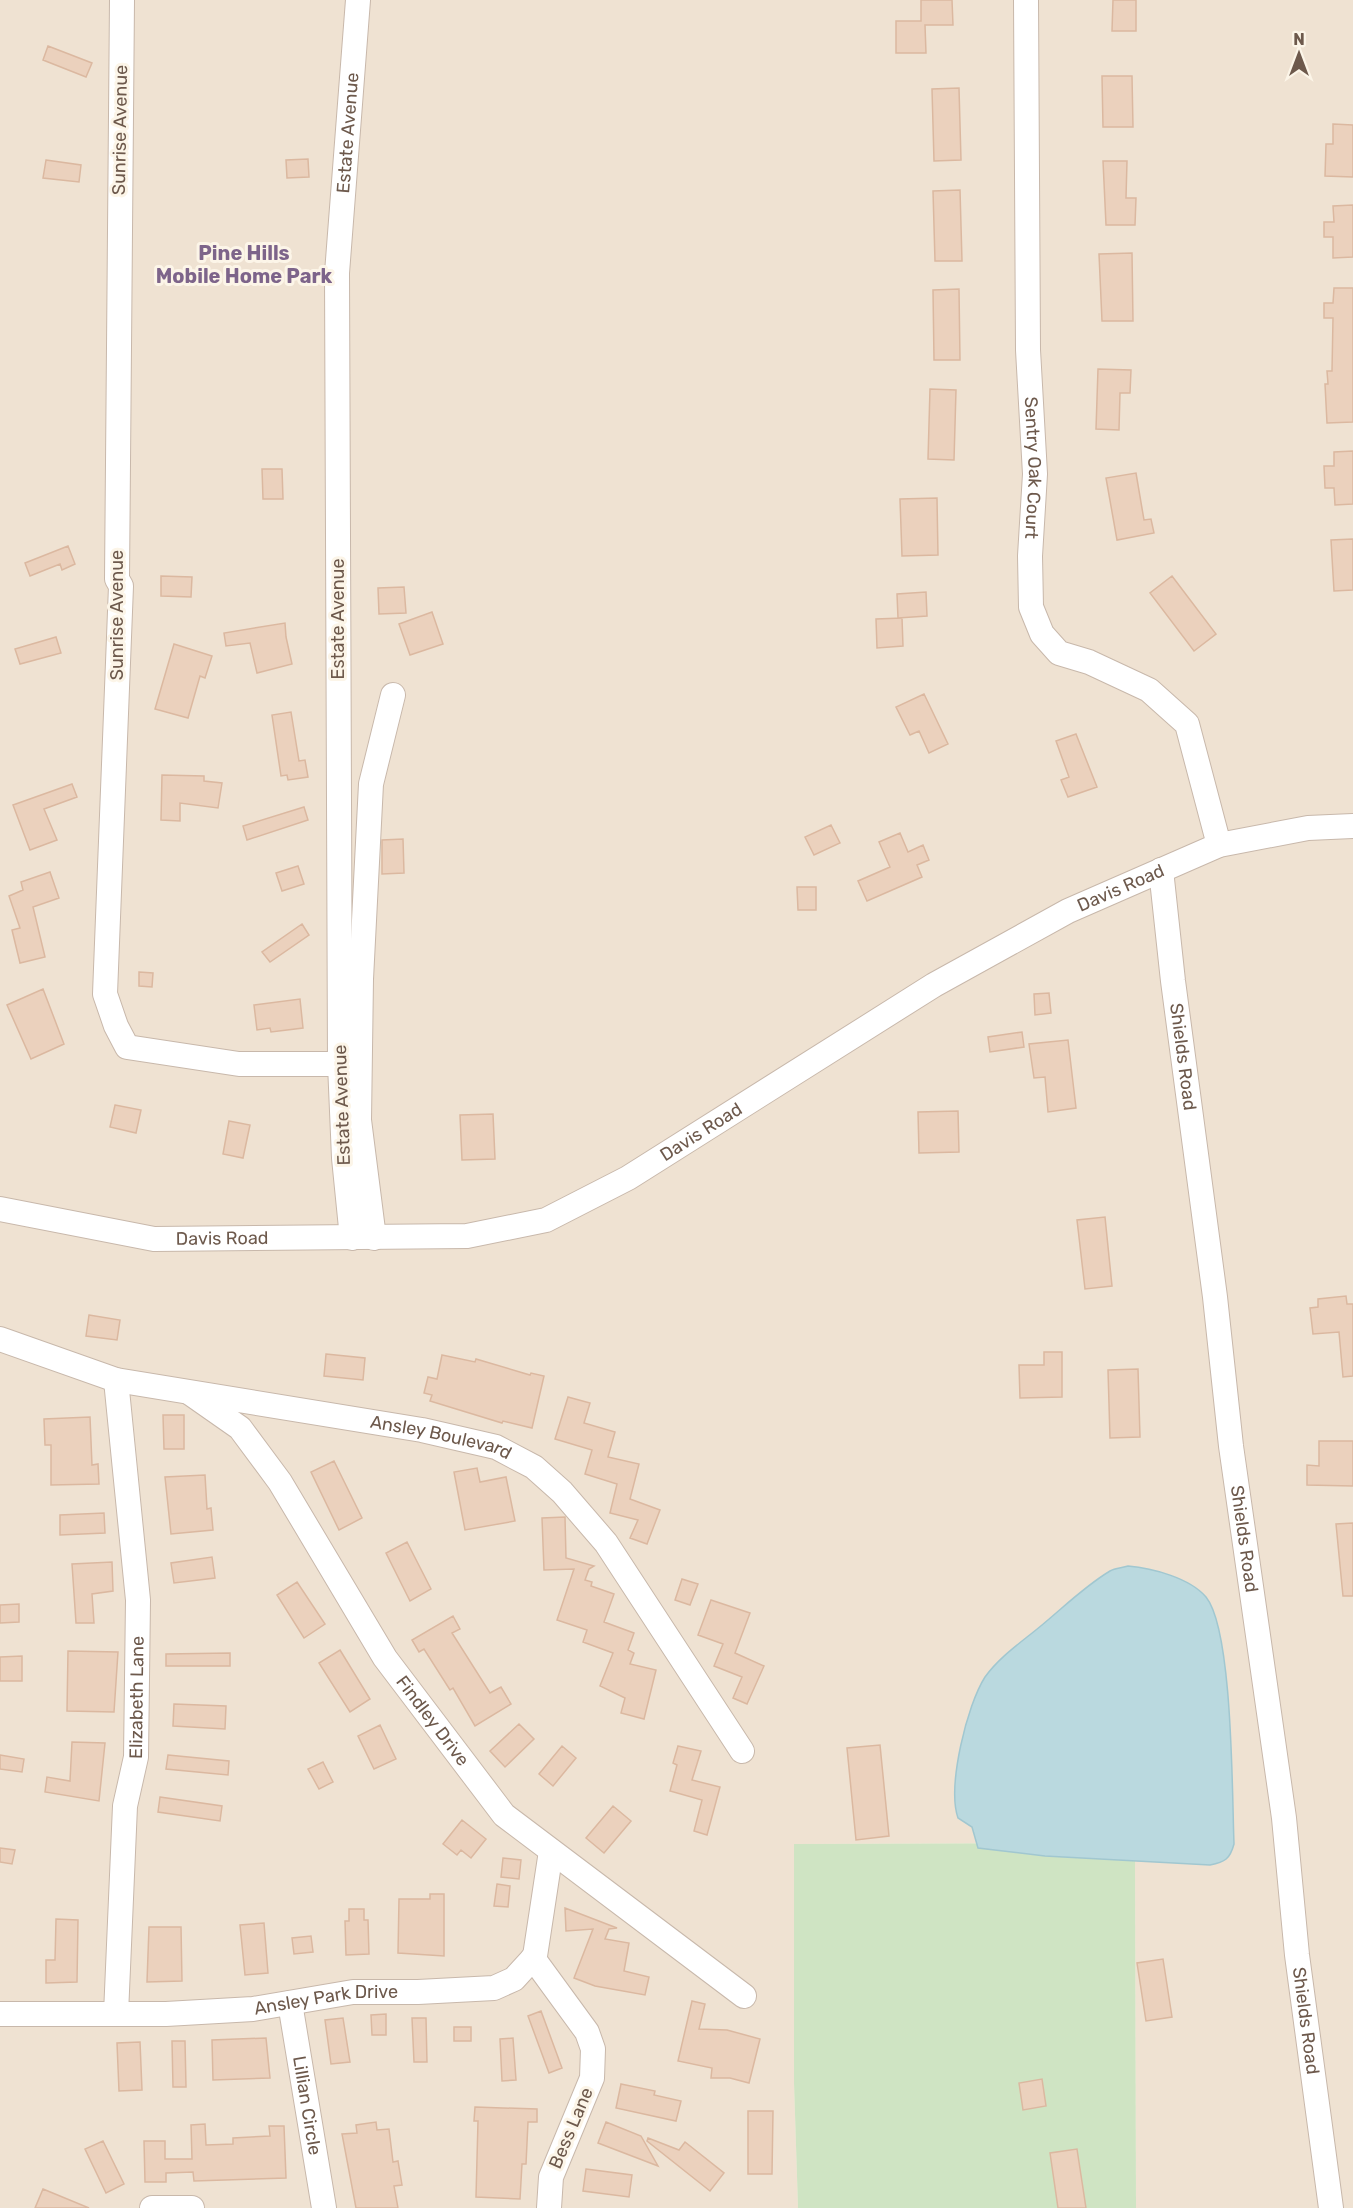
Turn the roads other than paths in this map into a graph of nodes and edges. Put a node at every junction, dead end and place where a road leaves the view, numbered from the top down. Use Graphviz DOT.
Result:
graph roads {
  1 [pos="122,0"];
  2 [pos="358,0"];
  3 [pos="1026,0"];
  4 [pos="393,694"];
  5 [pos="1353,826"];
  6 [pos="1219,845"];
  7 [pos="1161,870"];
  8 [pos="340,1064"];
  9 [pos="0,1209"];
  10 [pos="363,1238"];
  11 [pos="0,1339"];
  12 [pos="116,1380"];
  13 [pos="186,1390"];
  14 [pos="742,1751"];
  15 [pos="551,1851"];
  16 [pos="533,1958"];
  17 [pos="744,1996"];
  18 [pos="290,2002"];
  19 [pos="0,2014"];
  20 [pos="116,2014"];
  21 [pos="152,2208"];
  22 [pos="192,2208"];
  23 [pos="324,2208"];
  24 [pos="549,2208"];
  25 [pos="1331,2208"];
  1 -- 8 [label="street, Sunrise Avenue"];
  2 -- 8 [label="street, Estate Avenue"];
  3 -- 6 [label="street, Sentry Oak Court"];
  4 -- 10 [label="street"];
  5 -- 6 [label="street, Davis Road"];
  6 -- 7 [label="street, Davis Road"];
  7 -- 10 [label="street, Davis Road"];
  7 -- 25 [label="street, Shields Road"];
  8 -- 10 [label="street, Estate Avenue"];
  9 -- 10 [label="street, Davis Road"];
  11 -- 12 [label="street, Ansley Boulevard"];
  12 -- 13 [label="street, Ansley Boulevard"];
  12 -- 20 [label="street, Elizabeth Lane"];
  13 -- 14 [label="street, Ansley Boulevard"];
  13 -- 15 [label="street, Findley Drive"];
  15 -- 16 [label="street"];
  15 -- 17 [label="street, Findley Drive"];
  16 -- 18 [label="street, Ansley Park Drive"];
  16 -- 24 [label="street, Bess Lane"];
  18 -- 20 [label="street, Ansley Park Drive"];
  18 -- 23 [label="street, Lillian Circle"];
  19 -- 20 [label="street, Ansley Park Drive"];
  21 -- 22 [label="street"];
}
